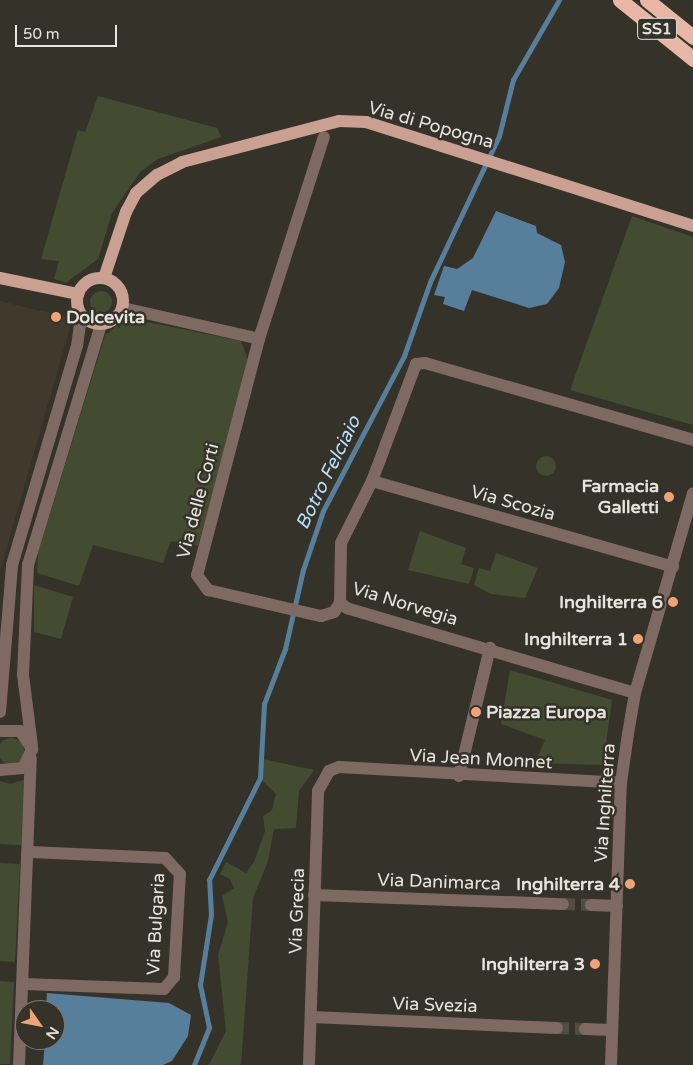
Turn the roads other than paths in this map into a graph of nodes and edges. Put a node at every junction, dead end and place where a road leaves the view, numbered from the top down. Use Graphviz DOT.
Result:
graph roads {
  1 [pos="620,0"];
  2 [pos="647,0"];
  3 [pos="693,37"];
  4 [pos="693,59"];
  5 [pos="324,138"];
  6 [pos="693,226"];
  7 [pos="0,278"];
  8 [pos="104,278"];
  9 [pos="78,294"];
  10 [pos="122,308"];
  11 [pos="81,316"];
  12 [pos="101,325"];
  13 [pos="259,339"];
  14 [pos="693,440"];
  15 [pos="372,481"];
  16 [pos="693,493"];
  17 [pos="673,567"];
  18 [pos="340,603"];
  19 [pos="490,648"];
  20 [pos="634,693"];
  21 [pos="0,712"];
  22 [pos="0,731"];
  23 [pos="31,752"];
  24 [pos="339,767"];
  25 [pos="0,770"];
  26 [pos="459,776"];
  27 [pos="621,783"];
  28 [pos="30,852"];
  29 [pos="314,894"];
  30 [pos="563,904"];
  31 [pos="591,905"];
  32 [pos="617,906"];
  33 [pos="23,984"];
  34 [pos="312,1017"];
  35 [pos="556,1028"];
  36 [pos="585,1029"];
  37 [pos="612,1030"];
  38 [pos="19,1065"];
  39 [pos="309,1065"];
  40 [pos="611,1065"];
  1 -- 4 [label="highway, SS1"];
  2 -- 3 [label="highway, SS1"];
  5 -- 13 [label="street"];
  6 -- 8 [label="main road, Via di Popogna"];
  7 -- 9 [label="main road"];
  8 -- 9 [label="main road"];
  8 -- 10 [label="main road"];
  9 -- 11 [label="main road"];
  10 -- 12 [label="main road"];
  10 -- 13 [label="street"];
  11 -- 12 [label="main road"];
  11 -- 21 [label="street"];
  12 -- 23 [label="street"];
  13 -- 18 [label="street, Via delle Corti"];
  14 -- 15 [label="street, Via Norvegia"];
  15 -- 17 [label="street, Via Scozia"];
  15 -- 18 [label="street, Via Norvegia"];
  16 -- 17 [label="street, Via Inghilterra"];
  17 -- 20 [label="street, Via Inghilterra"];
  18 -- 19 [label="street, Via Norvegia"];
  19 -- 20 [label="street, Via Norvegia"];
  19 -- 26 [label="street"];
  20 -- 27 [label="street, Via Inghilterra"];
  22 -- 23 [label="street"];
  23 -- 25 [label="street"];
  23 -- 28 [label="street"];
  24 -- 26 [label="street, Via Jean Monnet"];
  24 -- 29 [label="street, Via Grecia"];
  26 -- 27 [label="street, Via Jean Monnet"];
  27 -- 32 [label="street, Via Inghilterra"];
  28 -- 33 [label="street"];
  28 -- 33 [label="street, Via Bulgaria"];
  29 -- 30 [label="street, Via Danimarca"];
  29 -- 34 [label="street, Via Grecia"];
  31 -- 32 [label="street"];
  32 -- 37 [label="street, Via Inghilterra"];
  33 -- 38 [label="street"];
  34 -- 35 [label="street, Via Svezia"];
  34 -- 39 [label="street, Via Grecia"];
  36 -- 37 [label="street"];
  37 -- 40 [label="street, Via Inghilterra"];
}
